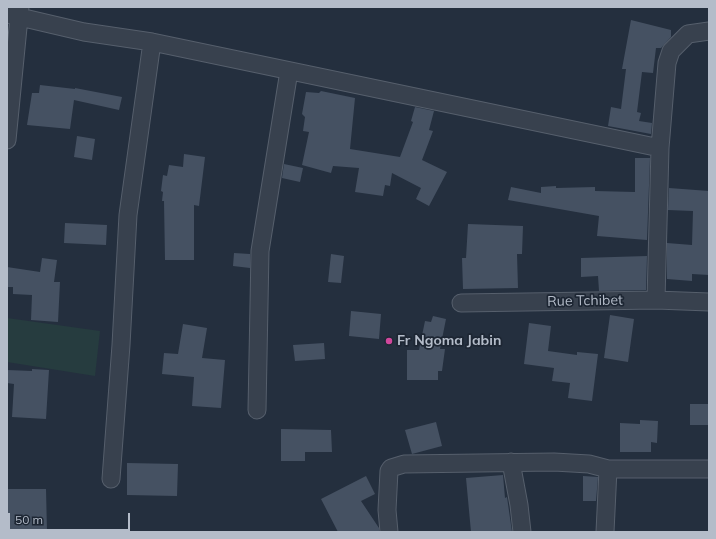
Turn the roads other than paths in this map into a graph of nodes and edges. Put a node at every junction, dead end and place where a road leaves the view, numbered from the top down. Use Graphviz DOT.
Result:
graph roads {
  1 [pos="15,12"];
  2 [pos="709,31"];
  3 [pos="152,42"];
  4 [pos="288,71"];
  5 [pos="7,140"];
  6 [pos="660,148"];
  7 [pos="656,300"];
  8 [pos="709,302"];
  9 [pos="461,304"];
  10 [pos="257,410"];
  11 [pos="511,462"];
  12 [pos="608,468"];
  13 [pos="709,469"];
  14 [pos="111,480"];
  15 [pos="389,532"];
  16 [pos="522,532"];
  17 [pos="605,532"];
  1 -- 3 [label="street"];
  1 -- 5 [label="street"];
  2 -- 6 [label="street"];
  3 -- 4 [label="street"];
  3 -- 14 [label="street"];
  4 -- 6 [label="street"];
  4 -- 10 [label="street"];
  6 -- 7 [label="street"];
  7 -- 8 [label="street, Rue Tchibet"];
  7 -- 9 [label="street, Rue Tchibet"];
  11 -- 12 [label="street"];
  11 -- 15 [label="street"];
  11 -- 16 [label="street"];
  12 -- 13 [label="street"];
  12 -- 17 [label="street"];
}
